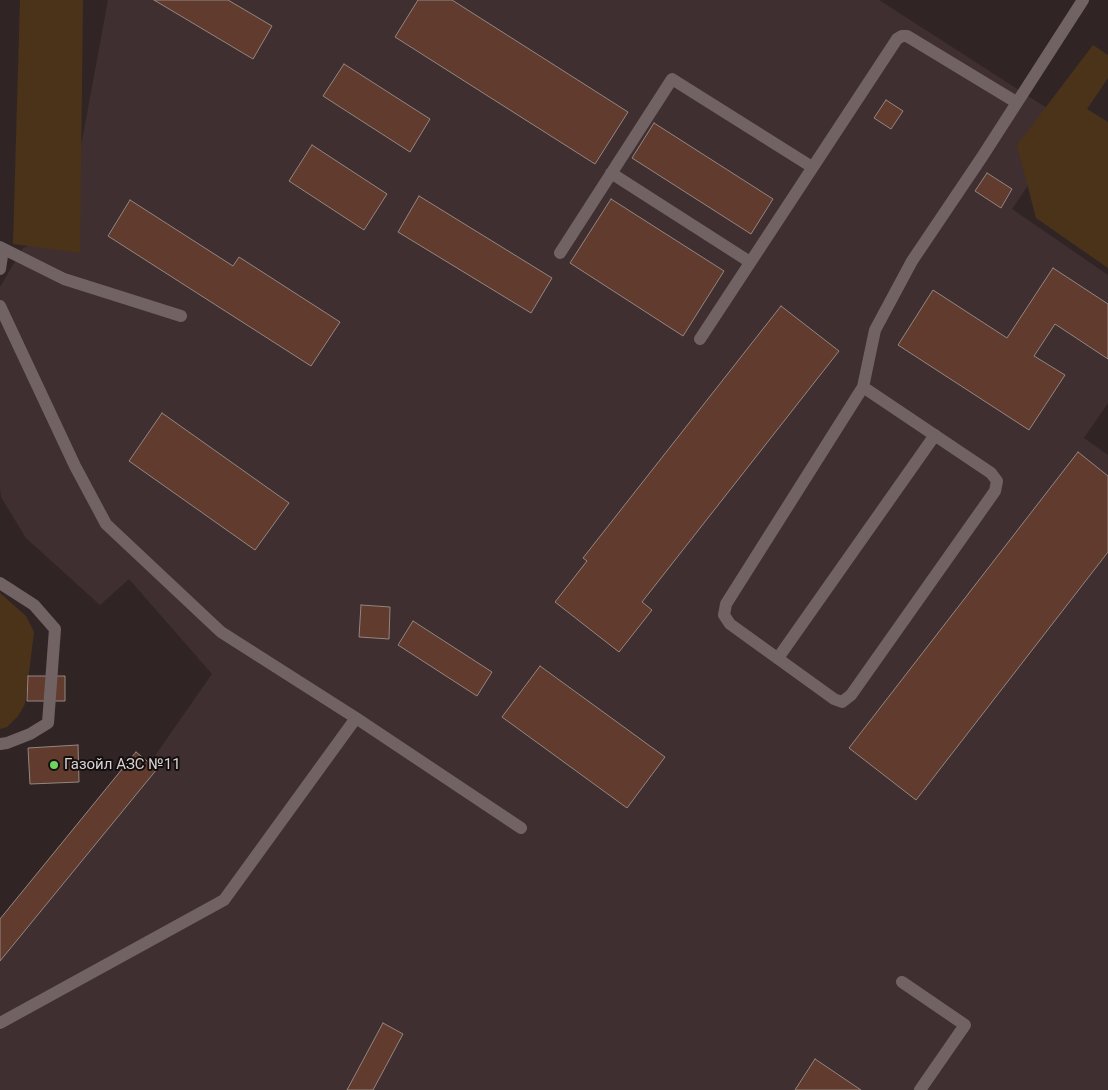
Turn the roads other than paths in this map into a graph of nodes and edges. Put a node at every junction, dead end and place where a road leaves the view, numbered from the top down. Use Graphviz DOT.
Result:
graph roads {
  1 [pos="1083,0"];
  2 [pos="1016,102"];
  3 [pos="812,167"];
  4 [pos="611,173"];
  5 [pos="2,248"];
  6 [pos="560,253"];
  7 [pos="750,262"];
  8 [pos="0,269"];
  9 [pos="0,306"];
  10 [pos="181,316"];
  11 [pos="700,338"];
  12 [pos="863,387"];
  13 [pos="935,435"];
  14 [pos="0,583"];
  15 [pos="778,658"];
  16 [pos="356,718"];
  17 [pos="0,744"];
  18 [pos="521,828"];
  19 [pos="902,982"];
  20 [pos="0,1023"];
  21 [pos="920,1090"];
  1 -- 2 [label="lane"];
  2 -- 3 [label="lane"];
  2 -- 12 [label="lane"];
  3 -- 4 [label="lane"];
  3 -- 7 [label="lane"];
  4 -- 6 [label="lane"];
  4 -- 7 [label="lane"];
  5 -- 8 [label="lane"];
  5 -- 10 [label="lane"];
  7 -- 11 [label="lane"];
  9 -- 16 [label="lane"];
  12 -- 13 [label="lane"];
  12 -- 15 [label="lane"];
  13 -- 15 [label="lane"];
  13 -- 15 [label="lane"];
  14 -- 17 [label="lane"];
  16 -- 18 [label="lane"];
  16 -- 20 [label="lane"];
  19 -- 21 [label="lane"];
}
